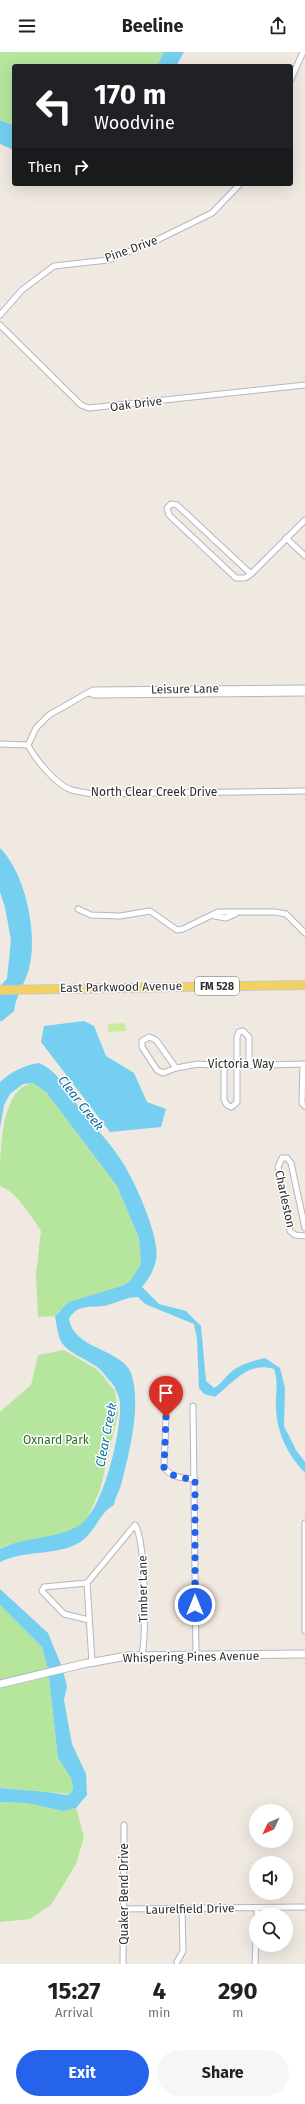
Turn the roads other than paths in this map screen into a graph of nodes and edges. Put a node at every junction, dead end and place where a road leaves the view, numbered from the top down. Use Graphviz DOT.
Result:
graph roads {
  1 [pos="304,52"];
  2 [pos="293,75"];
  3 [pos="238,186"];
  4 [pos="0,315"];
  5 [pos="0,325"];
  6 [pos="305,385"];
  7 [pos="305,520"];
  8 [pos="286,538"];
  9 [pos="305,556"];
  10 [pos="251,574"];
  11 [pos="305,688"];
  12 [pos="281,691"];
  13 [pos="305,693"];
  14 [pos="0,744"];
  15 [pos="28,745"];
  16 [pos="305,792"];
  17 [pos="78,909"];
  18 [pos="305,933"];
  19 [pos="305,985"];
  20 [pos="0,990"];
  21 [pos="250,1064"];
  22 [pos="304,1064"];
  23 [pos="237,1065"];
  24 [pos="224,1066"];
  25 [pos="176,1068"];
  26 [pos="305,1106"];
  27 [pos="305,1228"];
  28 [pos="305,1236"];
  29 [pos="193,1406"];
  30 [pos="166,1417"];
  31 [pos="195,1479"];
  32 [pos="305,1523"];
  33 [pos="304,1544"];
  34 [pos="87,1583"];
  35 [pos="89,1620"];
  36 [pos="305,1631"];
  37 [pos="305,1654"];
  38 [pos="142,1656"];
  39 [pos="196,1656"];
  40 [pos="92,1663"];
  41 [pos="0,1684"];
  42 [pos="124,1825"];
  43 [pos="305,1907"];
  44 [pos="249,1908"];
  45 [pos="257,1908"];
  46 [pos="123,1909"];
  47 [pos="182,1909"];
  48 [pos="255,1952"];
  49 [pos="178,1962"];
  50 [pos="123,1964"];
  51 [pos="255,1964"];
  1 -- 2 [label="street"];
  3 -- 4 [label="street, Pine Drive"];
  5 -- 6 [label="street, Oak Drive"];
  7 -- 8 [label="street"];
  8 -- 9 [label="street"];
  8 -- 10 [label="street"];
  10 -- 10 [label="street"];
  11 -- 12 [label="street, Leisure Lane"];
  12 -- 13 [label="street, Leisure Lane"];
  12 -- 15 [label="street, Leisure Lane"];
  14 -- 15 [label="street"];
  15 -- 16 [label="street, North Clear Creek Drive"];
  17 -- 18 [label="street"];
  19 -- 20 [label="main road, East Parkwood Avenue / FM 528"];
  21 -- 22 [label="street, Victoria Way"];
  21 -- 23 [label="street, Victoria Way"];
  21 -- 23 [label="street"];
  22 -- 26 [label="street"];
  23 -- 24 [label="street, Victoria Way"];
  23 -- 24 [label="street"];
  24 -- 25 [label="street, Victoria Way"];
  25 -- 25 [label="street, Victoria Way"];
  27 -- 28 [label="street, Charleston"];
  29 -- 31 [label="street"];
  30 -- 31 [label="street"];
  31 -- 39 [label="street"];
  32 -- 33 [label="street"];
  33 -- 36 [label="street"];
  34 -- 35 [label="street"];
  34 -- 35 [label="street"];
  34 -- 38 [label="street, Timber Lane"];
  35 -- 40 [label="street"];
  37 -- 39 [label="main road, Whispering Pines Avenue"];
  38 -- 39 [label="main road, Whispering Pines Avenue"];
  38 -- 40 [label="main road, Whispering Pines Avenue"];
  40 -- 41 [label="main road, Whispering Pines Avenue"];
  42 -- 46 [label="street, Quaker Bend Drive"];
  43 -- 45 [label="street, Laurelfield Drive"];
  44 -- 47 [label="street, Laurelfield Drive"];
  46 -- 47 [label="street, Laurelfield Drive"];
  46 -- 50 [label="street, Quaker Bend Drive"];
  47 -- 49 [label="street"];
  48 -- 51 [label="street"];
}
